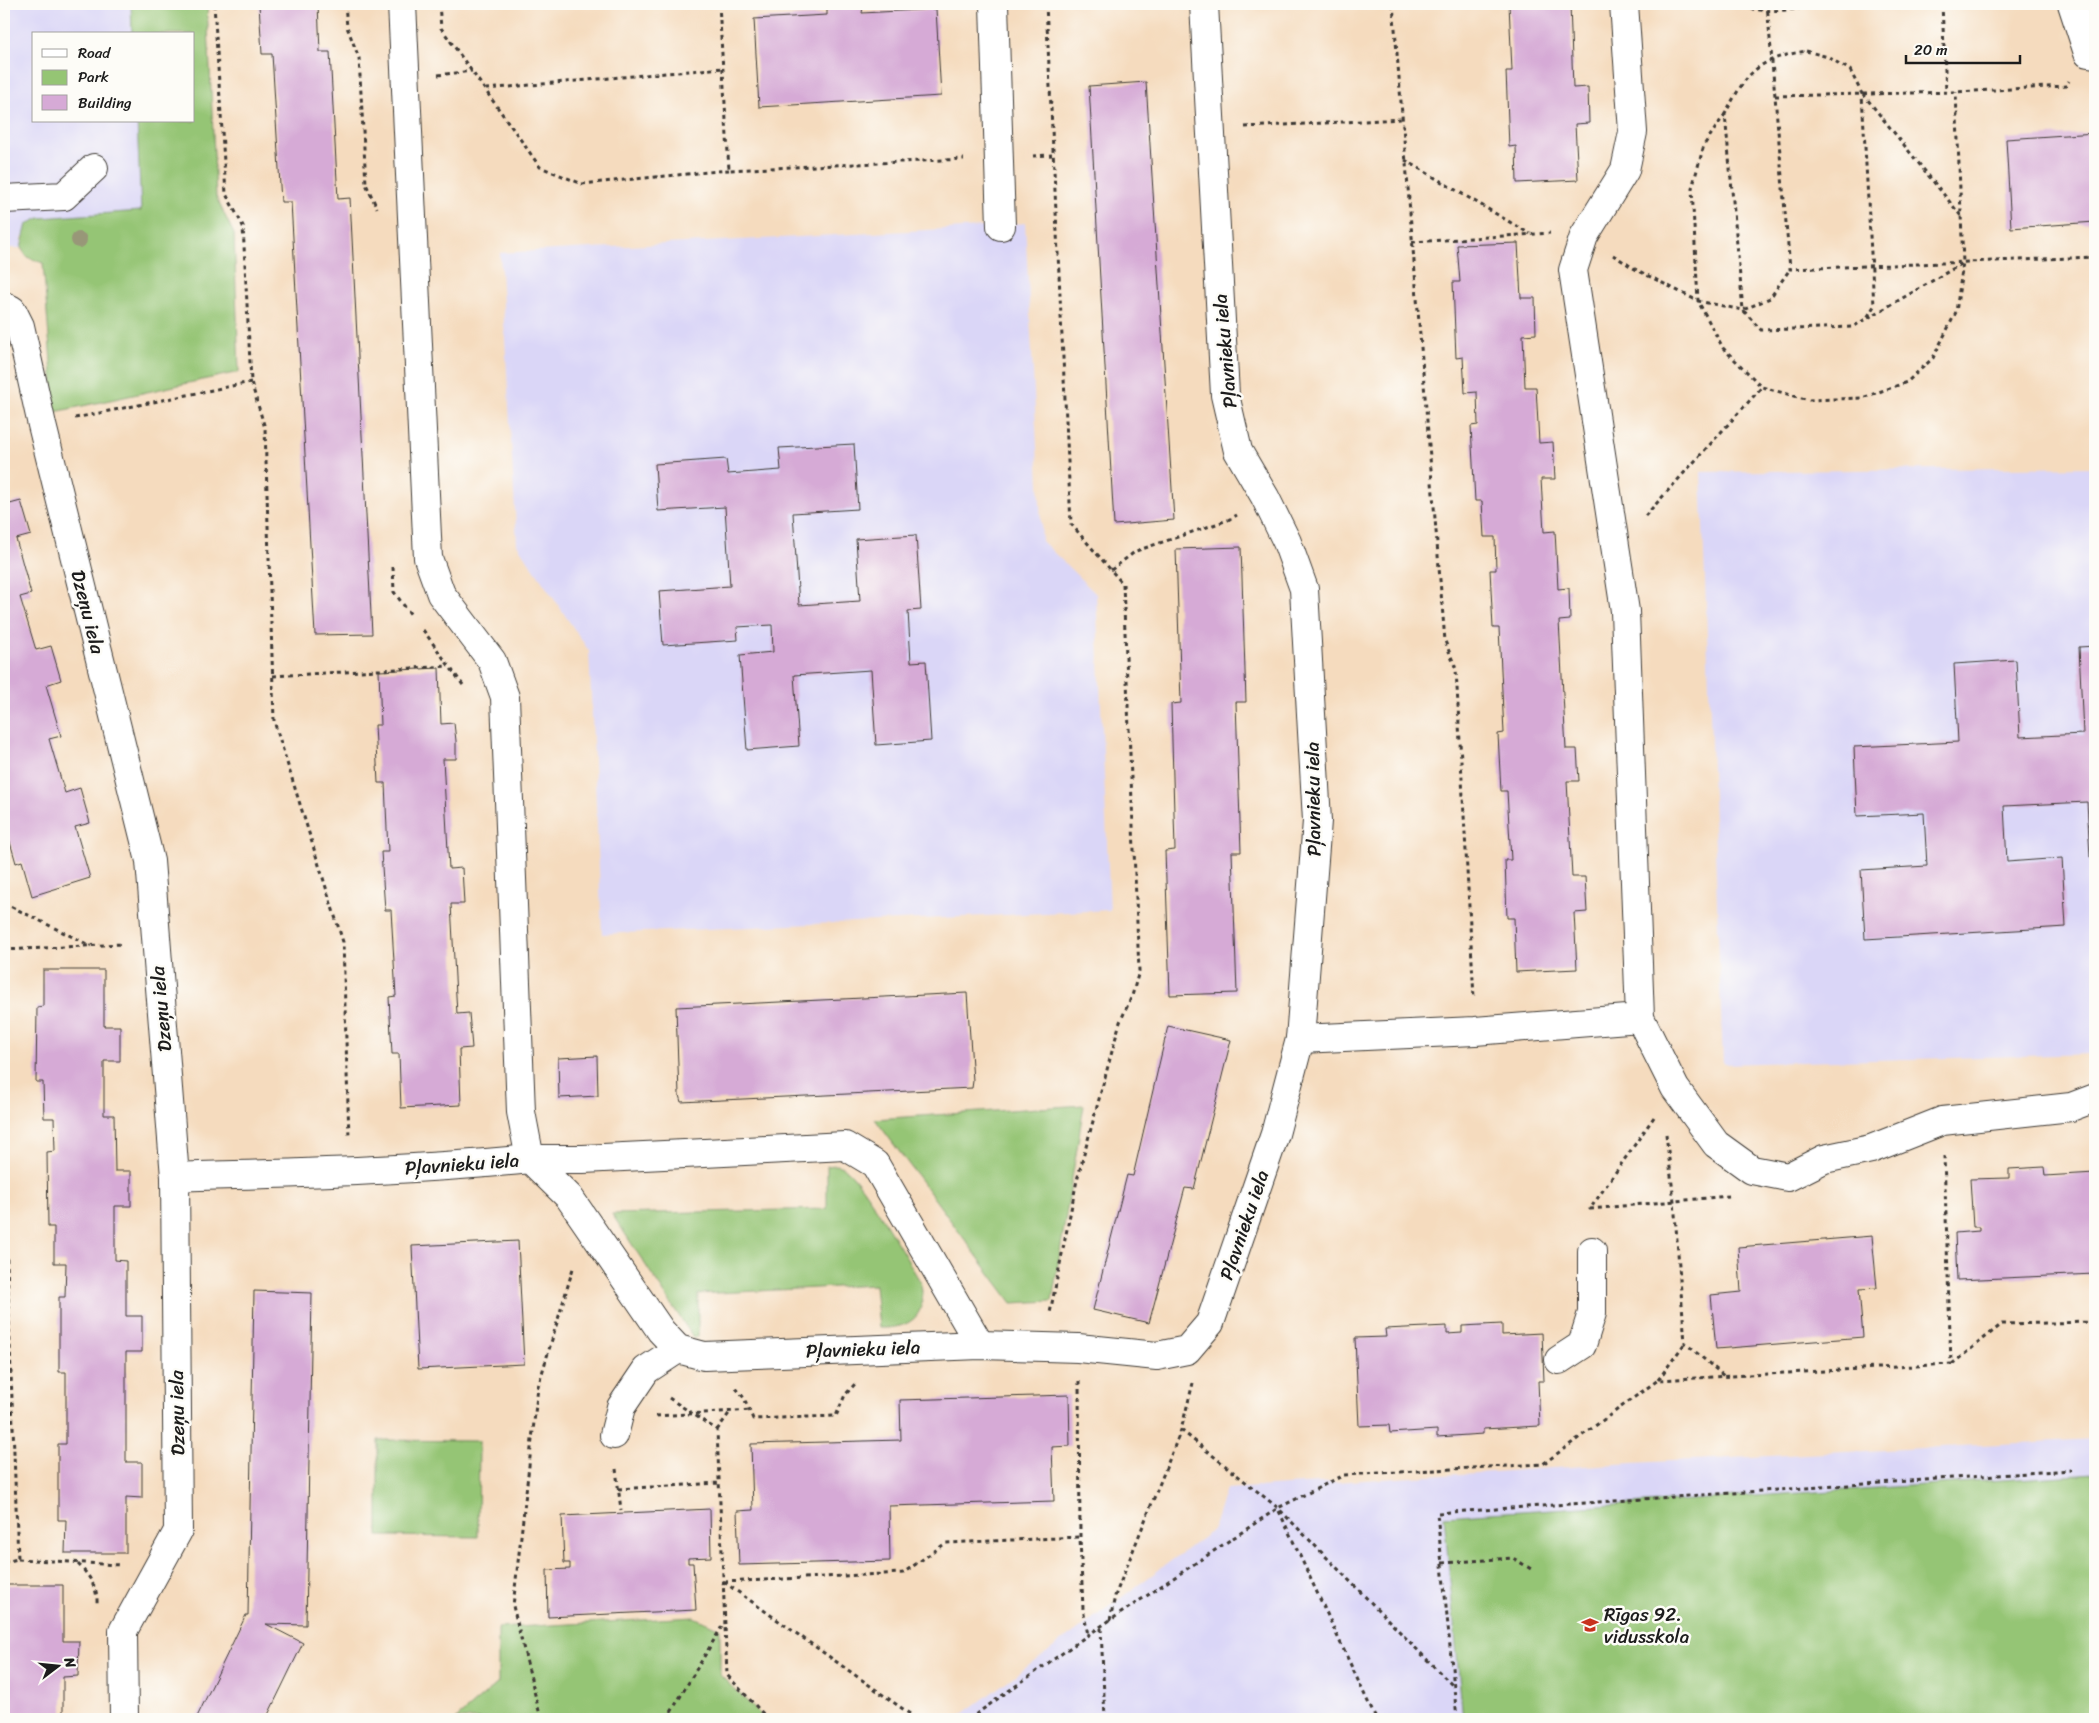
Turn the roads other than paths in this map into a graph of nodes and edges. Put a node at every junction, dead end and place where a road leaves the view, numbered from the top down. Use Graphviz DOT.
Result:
graph roads {
  1 [pos="402,4"];
  2 [pos="994,4"];
  3 [pos="1204,4"];
  4 [pos="1624,4"];
  5 [pos="2072,4"];
  6 [pos="2091,53"];
  7 [pos="94,168"];
  8 [pos="4,198"];
  9 [pos="1001,226"];
  10 [pos="4,306"];
  11 [pos="1640,1018"];
  12 [pos="1300,1039"];
  13 [pos="2095,1098"];
  14 [pos="530,1159"];
  15 [pos="175,1177"];
  16 [pos="1592,1251"];
  17 [pos="980,1345"];
  18 [pos="678,1349"];
  19 [pos="1559,1360"];
  20 [pos="615,1448"];
  21 [pos="124,1719"];
  1 -- 14 [label="street"];
  2 -- 9 [label="street"];
  3 -- 12 [label="street, Pļavnieku iela"];
  4 -- 11 [label="street"];
  5 -- 6 [label="street"];
  7 -- 8 [label="street"];
  10 -- 15 [label="street, Dzeņu iela"];
  11 -- 12 [label="street"];
  11 -- 13 [label="street"];
  12 -- 17 [label="street, Pļavnieku iela"];
  14 -- 15 [label="street, Pļavnieku iela"];
  14 -- 17 [label="street"];
  14 -- 18 [label="street, Pļavnieku iela"];
  15 -- 21 [label="street, Dzeņu iela"];
  16 -- 19 [label="street"];
  17 -- 18 [label="street, Pļavnieku iela"];
  18 -- 20 [label="street"];
}
